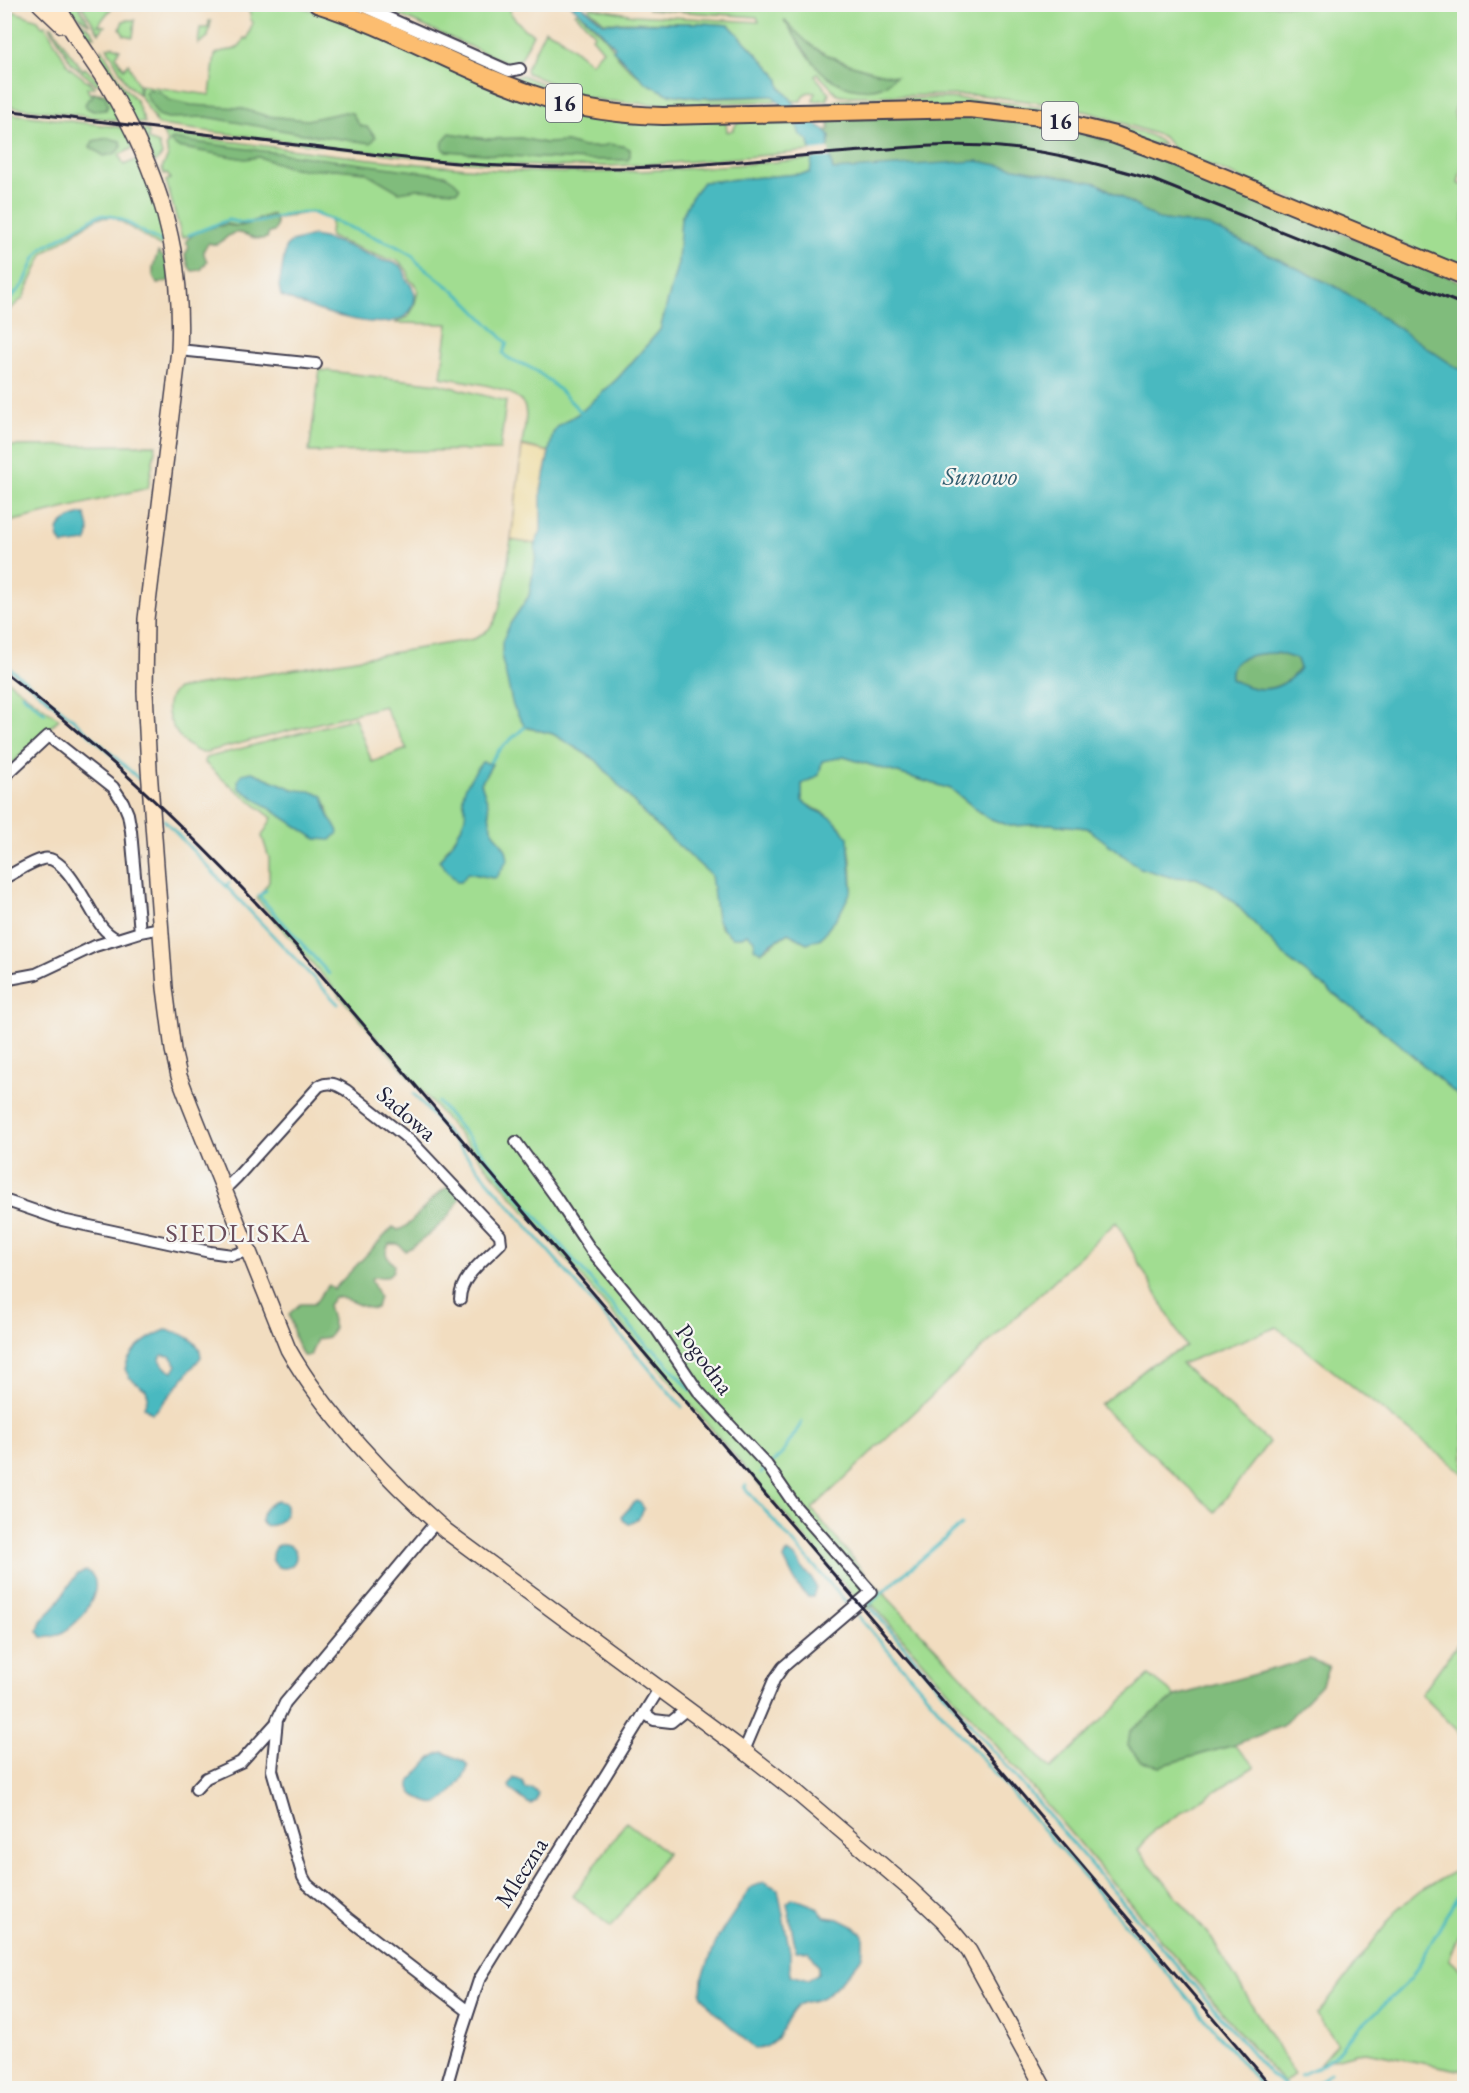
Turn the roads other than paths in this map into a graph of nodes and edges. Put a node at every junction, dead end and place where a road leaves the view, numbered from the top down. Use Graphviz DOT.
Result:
graph roads {
  1 [pos="40,4"];
  2 [pos="57,4"];
  3 [pos="317,4"];
  4 [pos="357,4"];
  5 [pos="86,51"];
  6 [pos="520,69"];
  7 [pos="1464,276"];
  8 [pos="179,350"];
  9 [pos="316,364"];
  10 [pos="4,777"];
  11 [pos="4,878"];
  12 [pos="161,928"];
  13 [pos="140,932"];
  14 [pos="117,939"];
  15 [pos="4,980"];
  16 [pos="516,1142"];
  17 [pos="222,1185"];
  18 [pos="4,1200"];
  19 [pos="249,1251"];
  20 [pos="460,1299"];
  21 [pos="436,1522"];
  22 [pos="659,1689"];
  23 [pos="687,1709"];
  24 [pos="644,1713"];
  25 [pos="276,1723"];
  26 [pos="744,1751"];
  27 [pos="196,1789"];
  28 [pos="468,2011"];
  29 [pos="446,2088"];
  30 [pos="1044,2088"];
  1 -- 5 [label="main road"];
  2 -- 5 [label="main road"];
  3 -- 7 [label="main road, 16"];
  4 -- 6 [label="street"];
  5 -- 8 [label="main road"];
  8 -- 9 [label="street"];
  8 -- 12 [label="main road"];
  10 -- 13 [label="street"];
  11 -- 14 [label="street"];
  12 -- 13 [label="street"];
  12 -- 17 [label="main road"];
  13 -- 14 [label="street"];
  14 -- 15 [label="street"];
  16 -- 26 [label="street, Pogodna"];
  17 -- 19 [label="main road"];
  17 -- 20 [label="street, Sadowa"];
  18 -- 19 [label="street"];
  19 -- 21 [label="main road"];
  21 -- 22 [label="main road"];
  21 -- 25 [label="street"];
  22 -- 23 [label="main road"];
  22 -- 24 [label="street, Mleczna"];
  23 -- 24 [label="street"];
  23 -- 26 [label="main road"];
  24 -- 28 [label="street, Mleczna"];
  25 -- 27 [label="street"];
  25 -- 28 [label="street"];
  26 -- 30 [label="main road"];
  28 -- 29 [label="street, Mleczna"];
}
